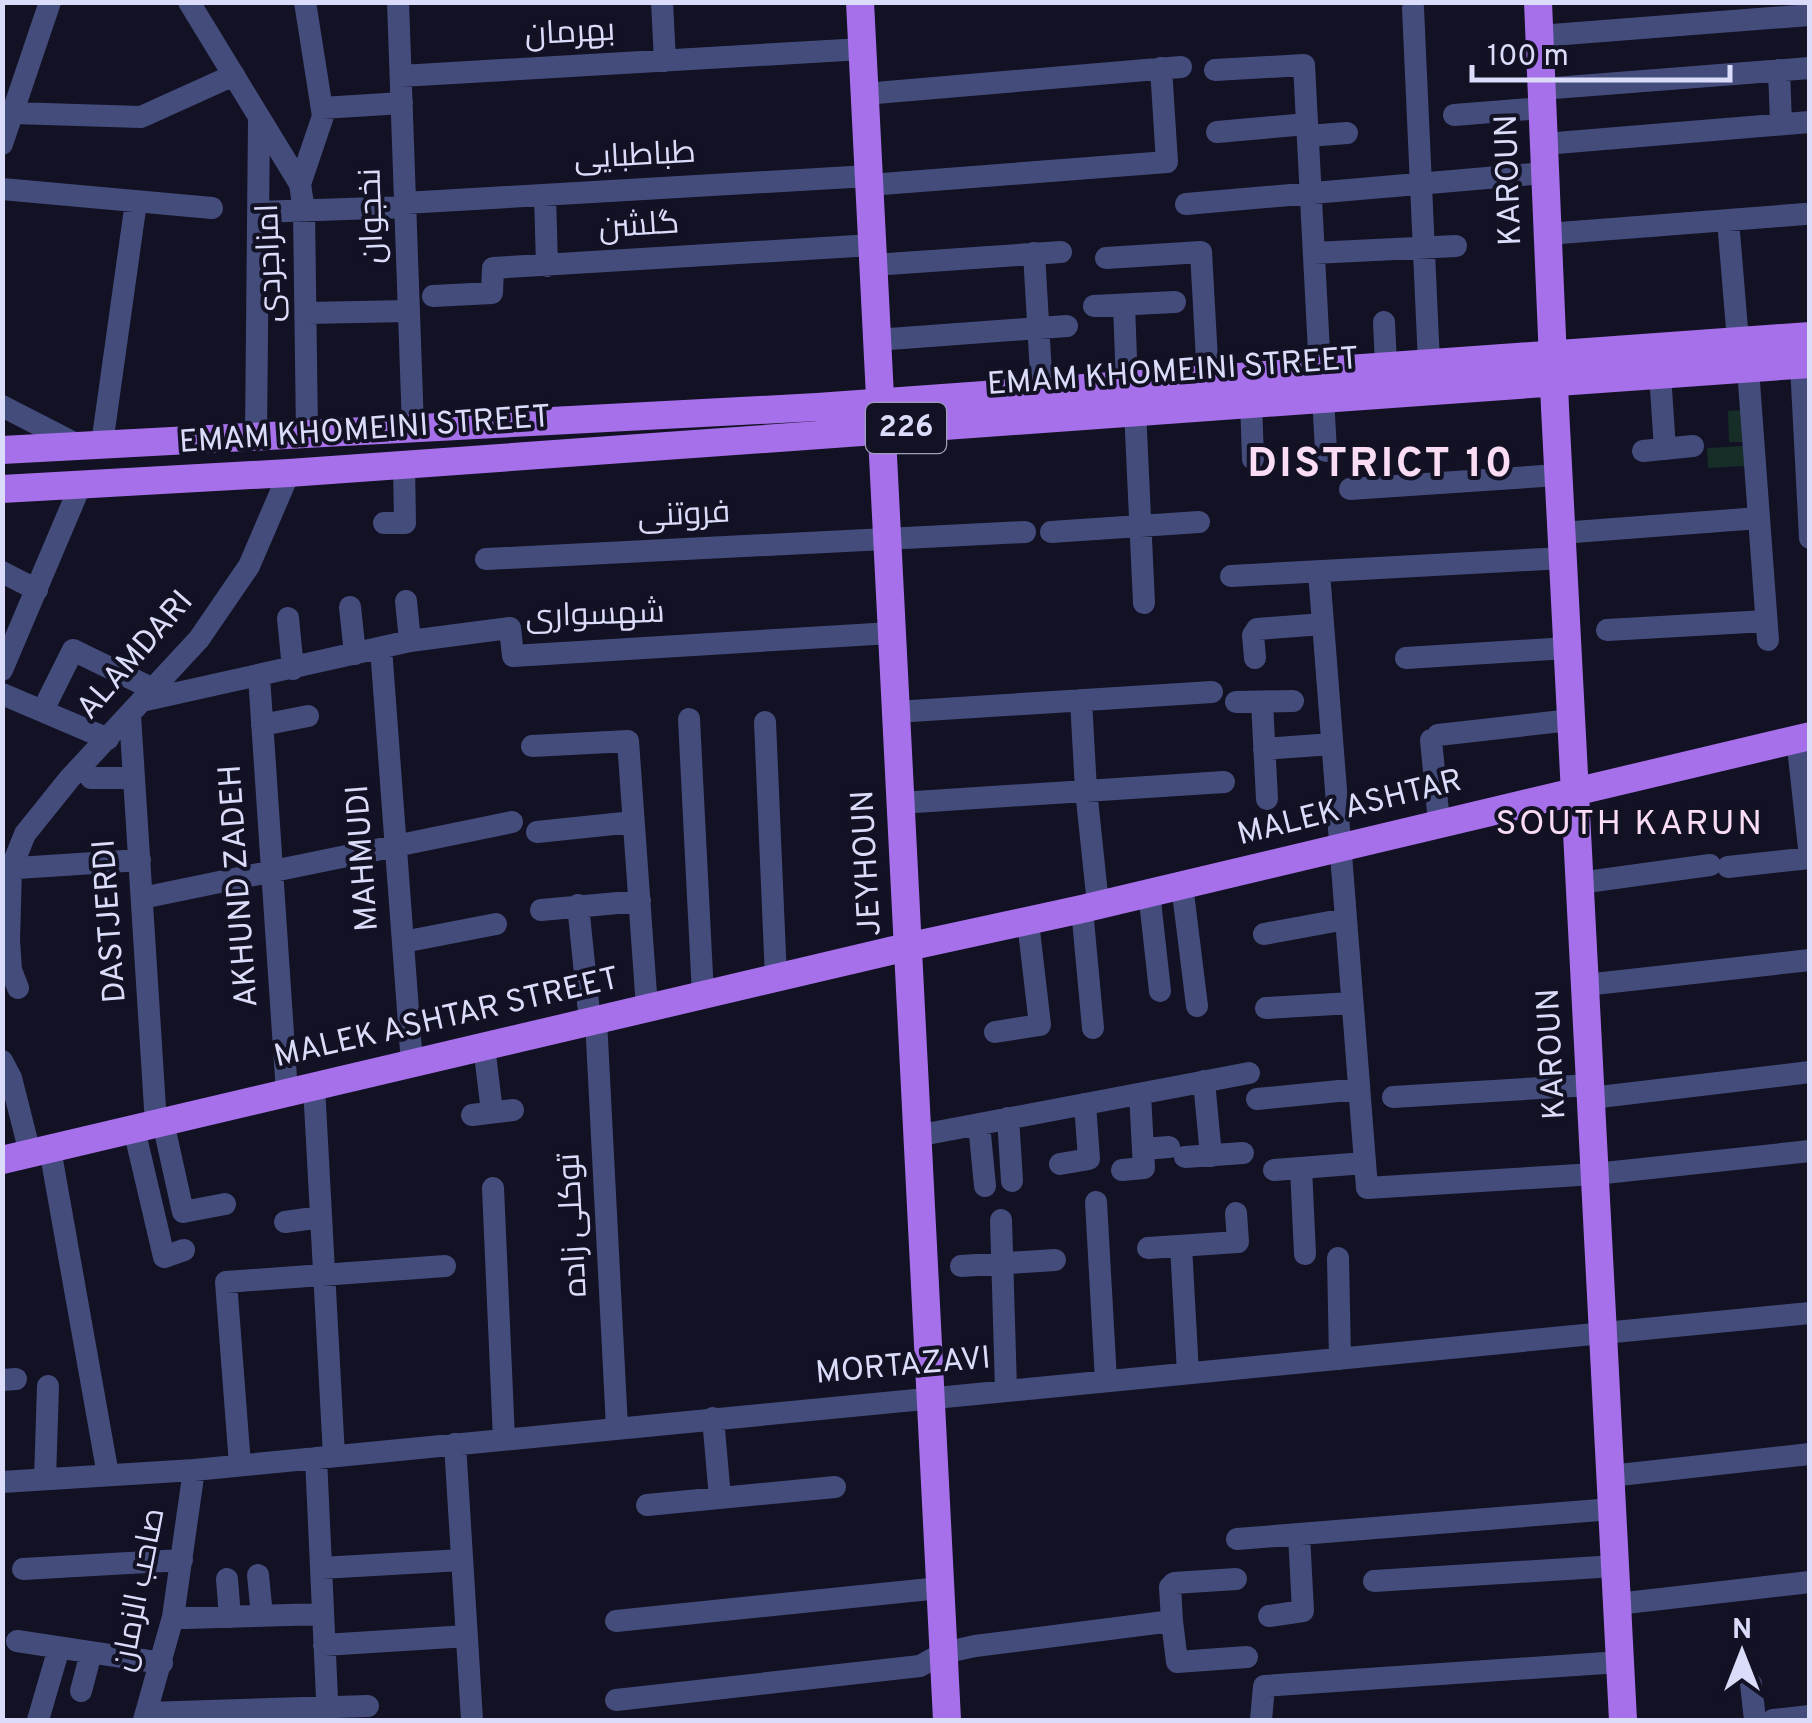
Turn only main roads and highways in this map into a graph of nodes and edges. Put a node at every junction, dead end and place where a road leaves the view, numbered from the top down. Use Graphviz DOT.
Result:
graph roads {
  1 [pos="860,2"];
  2 [pos="1538,2"];
  3 [pos="1810,336"];
  4 [pos="1805,365"];
  5 [pos="1553,369"];
  6 [pos="1322,384"];
  7 [pos="1131,397"];
  8 [pos="880,416"];
  9 [pos="803,421"];
  10 [pos="2,450"];
  11 [pos="2,488"];
  12 [pos="1803,737"];
  13 [pos="1575,792"];
  14 [pos="907,947"];
  15 [pos="27,1154"];
  16 [pos="947,1720"];
  17 [pos="1623,1720"];
  1 -- 8 [label="main road, JEYHOUN"];
  2 -- 5 [label="main road, KAROUN"];
  3 -- 5 [label="main road, EMAM KHOMEINI STREET / 226"];
  4 -- 5 [label="main road, EMAM KHOMEINI STREET / 226"];
  5 -- 6 [label="main road, EMAM KHOMEINI STREET / 226"];
  5 -- 6 [label="main road, EMAM KHOMEINI STREET / 226"];
  5 -- 13 [label="main road, KAROUN"];
  6 -- 7 [label="main road, EMAM KHOMEINI STREET / 226"];
  6 -- 7 [label="main road, EMAM KHOMEINI STREET / 226"];
  7 -- 8 [label="main road, EMAM KHOMEINI STREET / 226"];
  7 -- 8 [label="main road, EMAM KHOMEINI STREET / 226"];
  8 -- 9 [label="main road, EMAM KHOMEINI STREET / 226"];
  8 -- 14 [label="main road, JEYHOUN"];
  9 -- 10 [label="main road, EMAM KHOMEINI STREET / 226"];
  9 -- 11 [label="main road, EMAM KHOMEINI STREET / 226"];
  12 -- 13 [label="main road, MALEK ASHTAR"];
  13 -- 14 [label="main road, MALEK ASHTAR"];
  13 -- 17 [label="main road, KAROUN"];
  14 -- 15 [label="main road, MALEK ASHTAR STREET"];
  14 -- 16 [label="main road, JEYHOUN"];
}
